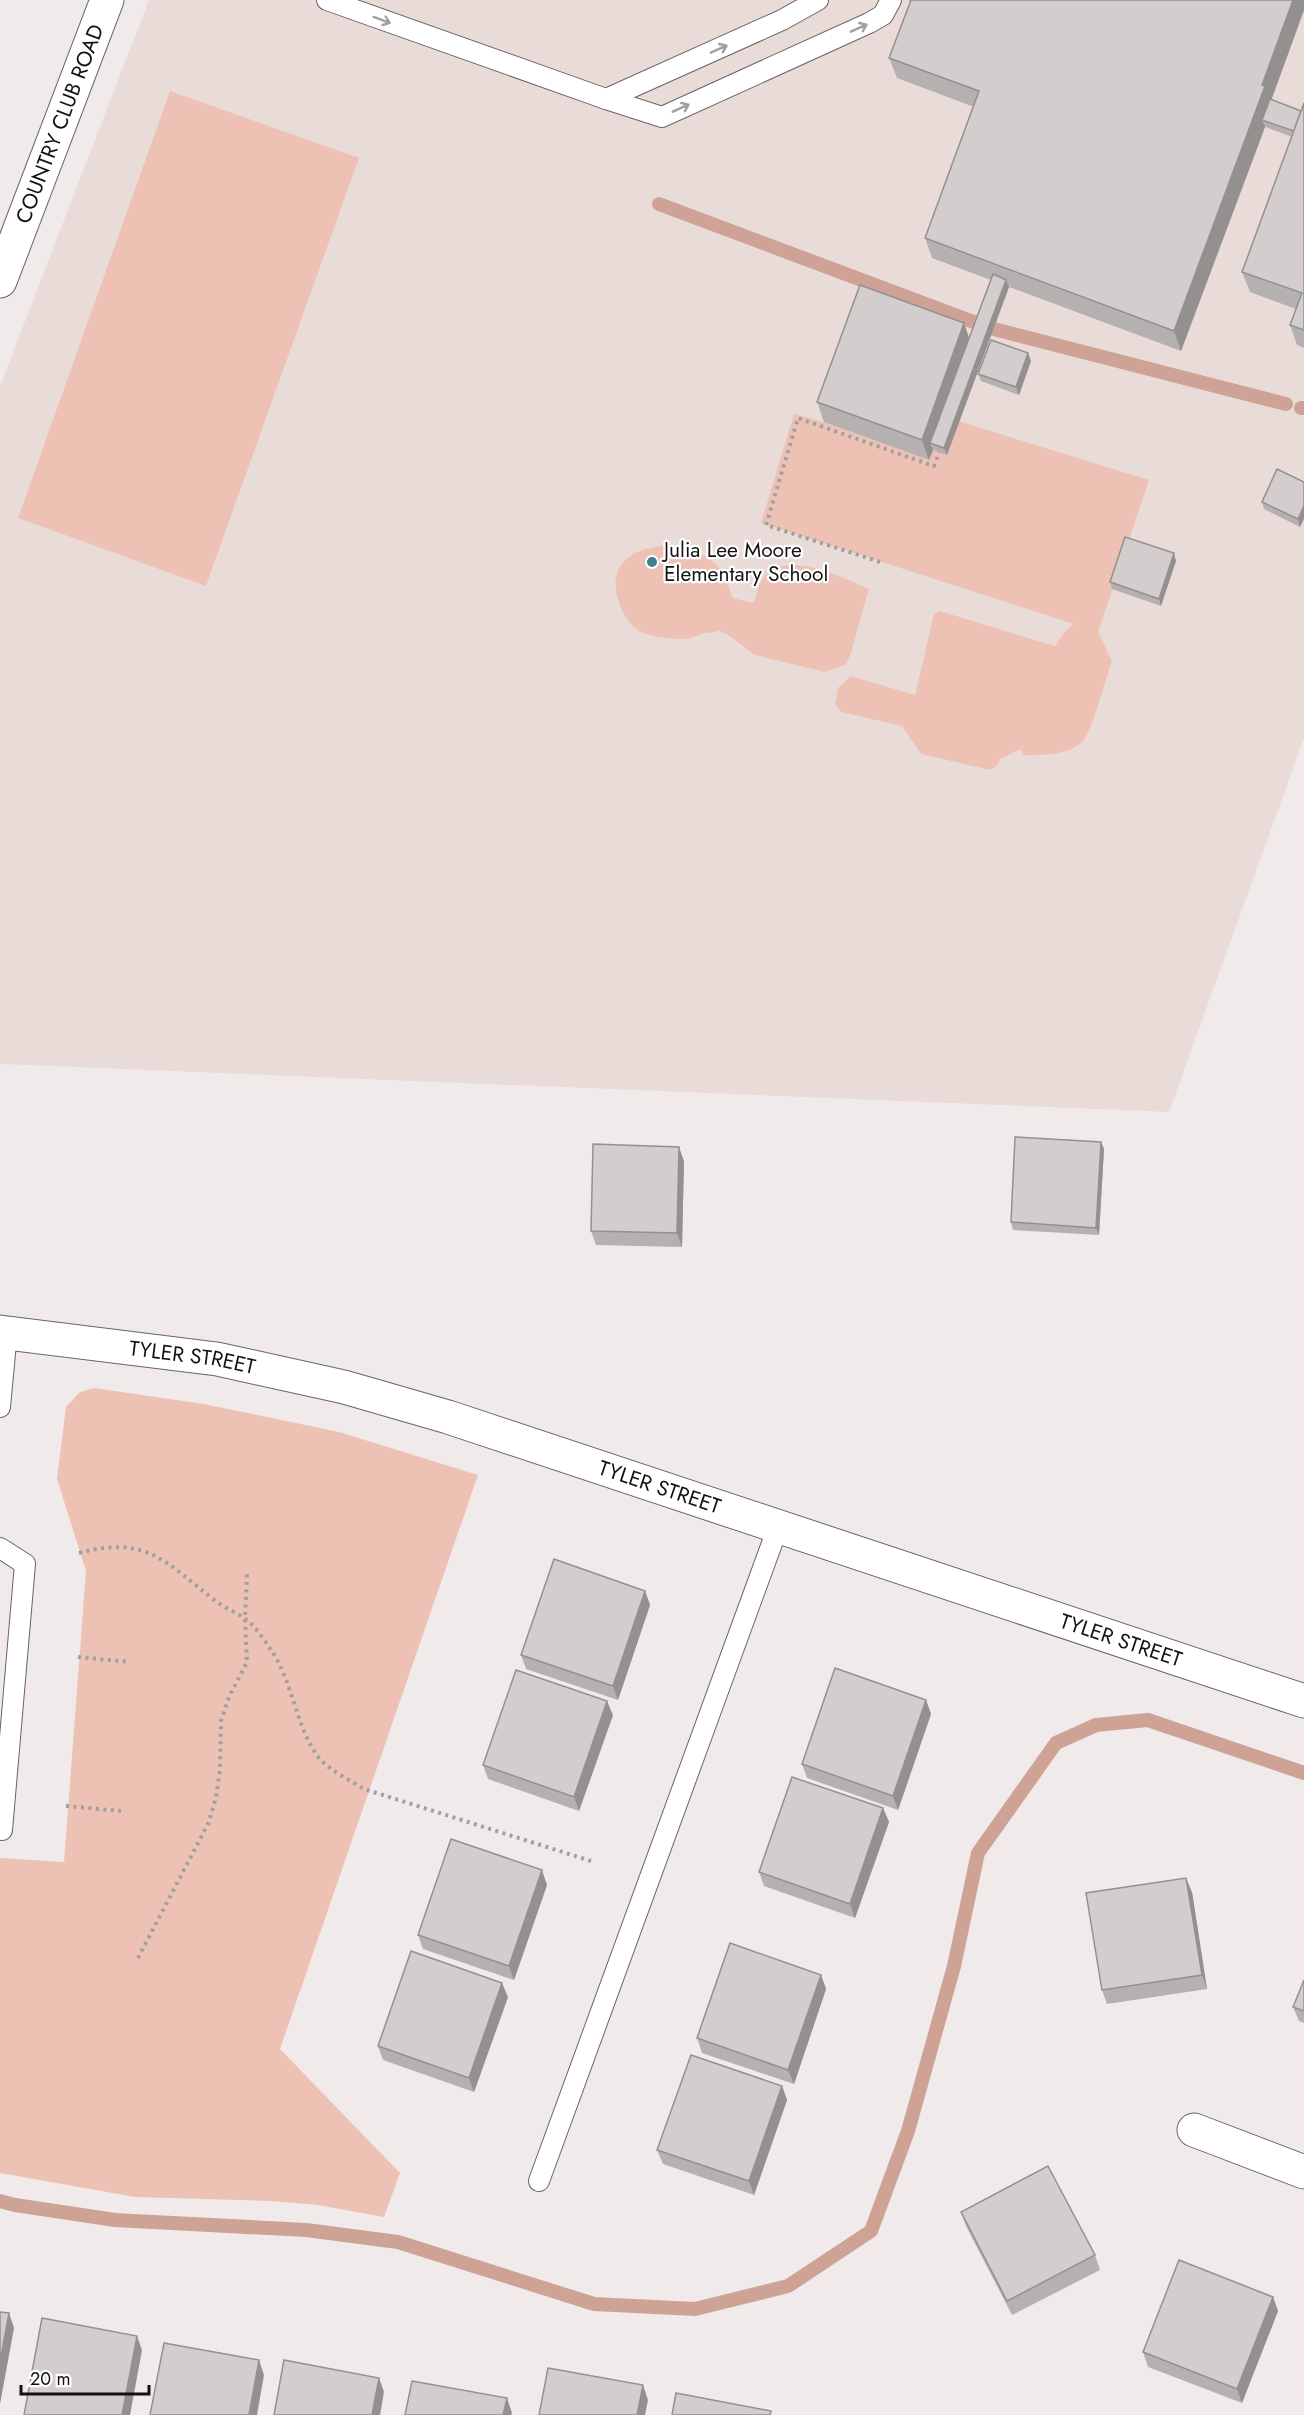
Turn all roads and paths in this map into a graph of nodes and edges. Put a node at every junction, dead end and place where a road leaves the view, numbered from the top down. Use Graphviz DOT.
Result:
graph roads {
  1 [pos="107,0"];
  2 [pos="327,0"];
  3 [pos="818,0"];
  4 [pos="891,0"];
  5 [pos="606,99"];
  6 [pos="3,262"];
  7 [pos="941,447"];
  8 [pos="880,562"];
  9 [pos="3,1332"];
  10 [pos="0,1407"];
  11 [pos="778,1527"];
  12 [pos="0,1548"];
  13 [pos="79,1552"];
  14 [pos="248,1574"];
  15 [pos="246,1619"];
  16 [pos="78,1657"];
  17 [pos="130,1662"];
  18 [pos="1304,1701"];
  19 [pos="66,1806"];
  20 [pos="121,1811"];
  21 [pos="2,1830"];
  22 [pos="591,1861"];
  23 [pos="138,1958"];
  24 [pos="1194,2130"];
  25 [pos="1304,2172"];
  26 [pos="539,2181"];
  1 -- 6 [label="street, COUNTRY CLUB ROAD"];
  2 -- 5 [label="lane, one-way"];
  5 -- 3 [label="lane, one-way"];
  5 -- 4 [label="lane, one-way"];
  7 -- 8 [label="path"];
  9 -- 10 [label="lane"];
  9 -- 11 [label="street, TYLER STREET"];
  11 -- 18 [label="street, TYLER STREET"];
  11 -- 26 [label="lane"];
  12 -- 21 [label="lane"];
  13 -- 15 [label="path"];
  14 -- 15 [label="path"];
  15 -- 22 [label="path"];
  15 -- 23 [label="path"];
  16 -- 17 [label="path"];
  19 -- 20 [label="path"];
  24 -- 25 [label="street"];
}
